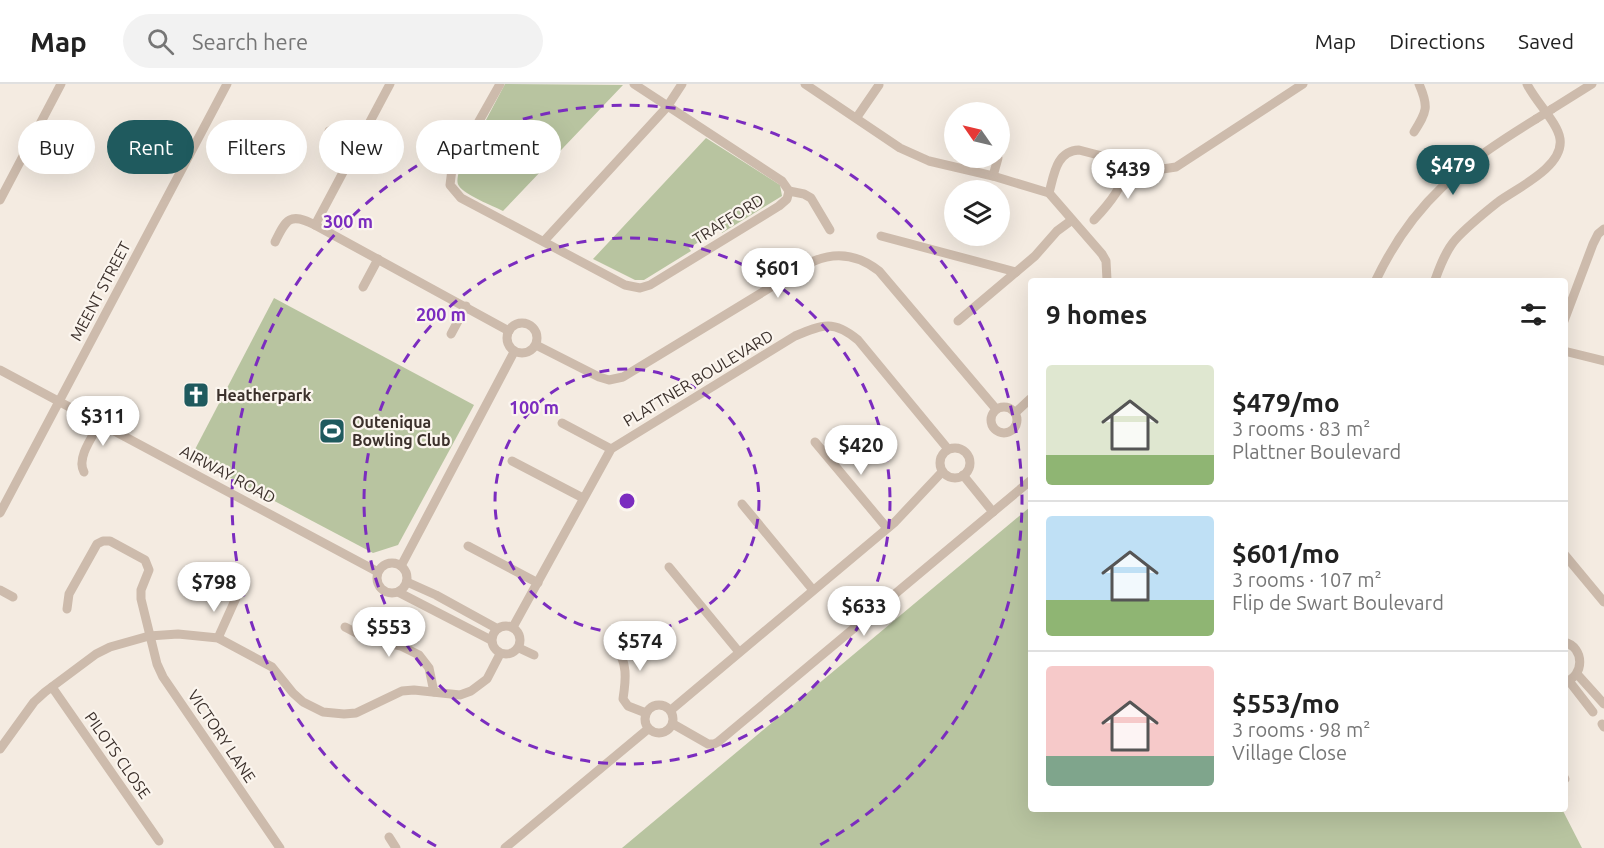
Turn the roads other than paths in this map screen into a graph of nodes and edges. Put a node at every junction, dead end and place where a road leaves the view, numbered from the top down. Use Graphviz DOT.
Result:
graph roads {
  1 [pos="61,84"];
  2 [pos="227,84"];
  3 [pos="390,84"];
  4 [pos="501,84"];
  5 [pos="634,84"];
  6 [pos="682,84"];
  7 [pos="805,84"];
  8 [pos="1303,84"];
  9 [pos="1419,84"];
  10 [pos="1527,84"];
  11 [pos="1592,84"];
  12 [pos="879,85"];
  13 [pos="667,107"];
  14 [pos="857,117"];
  15 [pos="371,120"];
  16 [pos="1414,132"];
  17 [pos="1127,163"];
  18 [pos="995,168"];
  19 [pos="342,174"];
  20 [pos="993,176"];
  21 [pos="789,191"];
  22 [pos="1049,193"];
  23 [pos="0,200"];
  24 [pos="1072,220"];
  25 [pos="1094,220"];
  26 [pos="315,225"];
  27 [pos="1604,229"];
  28 [pos="830,230"];
  29 [pos="881,236"];
  30 [pos="544,241"];
  31 [pos="275,242"];
  32 [pos="378,259"];
  33 [pos="1016,272"];
  34 [pos="1107,278"];
  35 [pos="1377,278"];
  36 [pos="1436,278"];
  37 [pos="363,287"];
  38 [pos="466,306"];
  39 [pos="1568,310"];
  40 [pos="958,321"];
  41 [pos="509,331"];
  42 [pos="451,334"];
  43 [pos="536,345"];
  44 [pos="514,351"];
  45 [pos="1568,352"];
  46 [pos="1604,361"];
  47 [pos="0,370"];
  48 [pos="58,401"];
  49 [pos="1028,401"];
  50 [pos="996,409"];
  51 [pos="1015,412"];
  52 [pos="100,423"];
  53 [pos="562,423"];
  54 [pos="815,442"];
  55 [pos="611,449"];
  56 [pos="948,449"];
  57 [pos="512,461"];
  58 [pos="84,472"];
  59 [pos="942,472"];
  60 [pos="963,475"];
  61 [pos="1028,483"];
  62 [pos="583,498"];
  63 [pos="742,504"];
  64 [pos="993,512"];
  65 [pos="0,513"];
  66 [pos="887,528"];
  67 [pos="468,546"];
  68 [pos="1568,559"];
  69 [pos="401,566"];
  70 [pos="669,567"];
  71 [pos="378,572"];
  72 [pos="407,582"];
  73 [pos="538,583"];
  74 [pos="0,590"];
  75 [pos="813,590"];
  76 [pos="398,592"];
  77 [pos="13,597"];
  78 [pos="236,598"];
  79 [pos="1604,602"];
  80 [pos="68,609"];
  81 [pos="345,627"];
  82 [pos="513,627"];
  83 [pos="496,628"];
  84 [pos="149,636"];
  85 [pos="218,638"];
  86 [pos="492,640"];
  87 [pos="1568,644"];
  88 [pos="615,645"];
  89 [pos="519,648"];
  90 [pos="739,652"];
  91 [pos="500,654"];
  92 [pos="534,655"];
  93 [pos="1577,674"];
  94 [pos="1568,681"];
  95 [pos="1568,683"];
  96 [pos="52,687"];
  97 [pos="434,692"];
  98 [pos="1594,692"];
  99 [pos="1584,701"];
  100 [pos="1604,704"];
  101 [pos="671,710"];
  102 [pos="1593,712"];
  103 [pos="646,713"];
  104 [pos="673,724"];
  105 [pos="648,729"];
  106 [pos="0,749"];
  107 [pos="389,837"];
  108 [pos="159,841"];
  109 [pos="280,848"];
  110 [pos="396,848"];
  111 [pos="505,848"];
  1 -- 23 [label="street"];
  2 -- 48 [label="street, MEENT STREET"];
  3 -- 15 [label="street"];
  4 -- 30 [label="street, TRAFFORD"];
  5 -- 13 [label="street, TRAFFORD"];
  6 -- 13 [label="street"];
  7 -- 14 [label="street"];
  8 -- 17 [label="street"];
  9 -- 16 [label="street"];
  10 -- 36 [label="street"];
  11 -- 35 [label="street, bridge"];
  12 -- 14 [label="street"];
  13 -- 21 [label="street, TRAFFORD"];
  13 -- 30 [label="street"];
  14 -- 20 [label="street"];
  17 -- 22 [label="street"];
  17 -- 25 [label="street"];
  18 -- 20 [label="street"];
  19 -- 26 [label="street"];
  20 -- 22 [label="street"];
  21 -- 28 [label="street"];
  21 -- 30 [label="street, TRAFFORD"];
  22 -- 24 [label="street"];
  24 -- 33 [label="street"];
  24 -- 34 [label="street"];
  26 -- 31 [label="street"];
  26 -- 32 [label="street"];
  27 -- 39 [label="street"];
  29 -- 33 [label="street"];
  32 -- 37 [label="street"];
  32 -- 38 [label="street"];
  33 -- 40 [label="street"];
  38 -- 41 [label="street"];
  38 -- 42 [label="street"];
  41 -- 43 [label="street"];
  41 -- 44 [label="street"];
  43 -- 44 [label="street"];
  43 -- 50 [label="street"];
  44 -- 69 [label="street"];
  45 -- 46 [label="street"];
  47 -- 48 [label="street, AIRWAY ROAD"];
  48 -- 52 [label="street, AIRWAY ROAD"];
  48 -- 65 [label="street, MEENT STREET"];
  49 -- 51 [label="street"];
  50 -- 51 [label="street"];
  50 -- 51 [label="street"];
  52 -- 58 [label="street"];
  52 -- 71 [label="street, AIRWAY ROAD"];
  53 -- 55 [label="street"];
  54 -- 66 [label="street"];
  55 -- 56 [label="street, PLATTNER BOULEVARD"];
  55 -- 62 [label="street, PLATTNER BOULEVARD"];
  56 -- 59 [label="street"];
  56 -- 60 [label="street"];
  57 -- 62 [label="street"];
  59 -- 60 [label="street"];
  59 -- 66 [label="street"];
  60 -- 64 [label="street"];
  61 -- 64 [label="street"];
  62 -- 73 [label="street, PLATTNER BOULEVARD"];
  63 -- 75 [label="street"];
  64 -- 104 [label="street"];
  66 -- 75 [label="street"];
  67 -- 73 [label="street"];
  68 -- 79 [label="street"];
  69 -- 71 [label="street"];
  69 -- 72 [label="street"];
  70 -- 90 [label="street"];
  71 -- 76 [label="street"];
  72 -- 76 [label="street"];
  72 -- 83 [label="street"];
  73 -- 82 [label="street, PLATTNER BOULEVARD"];
  74 -- 77 [label="street"];
  75 -- 90 [label="street"];
  76 -- 86 [label="street"];
  78 -- 85 [label="street"];
  80 -- 84 [label="street, VICTORY LANE"];
  81 -- 97 [label="street"];
  82 -- 83 [label="street"];
  82 -- 89 [label="street"];
  83 -- 86 [label="street"];
  84 -- 85 [label="street"];
  84 -- 96 [label="street"];
  84 -- 109 [label="street, VICTORY LANE"];
  85 -- 97 [label="street"];
  86 -- 91 [label="street"];
  87 -- 93 [label="street"];
  88 -- 103 [label="street"];
  89 -- 91 [label="street"];
  89 -- 92 [label="street"];
  90 -- 101 [label="street"];
  91 -- 97 [label="street"];
  93 -- 94 [label="street"];
  93 -- 98 [label="street"];
  95 -- 99 [label="street"];
  96 -- 106 [label="street"];
  96 -- 108 [label="street, PILOTS CLOSE"];
  98 -- 99 [label="street"];
  98 -- 100 [label="street"];
  99 -- 102 [label="street"];
  101 -- 103 [label="street"];
  101 -- 104 [label="street"];
  103 -- 105 [label="street"];
  104 -- 105 [label="street"];
  105 -- 111 [label="street"];
  107 -- 110 [label="street"];
}
